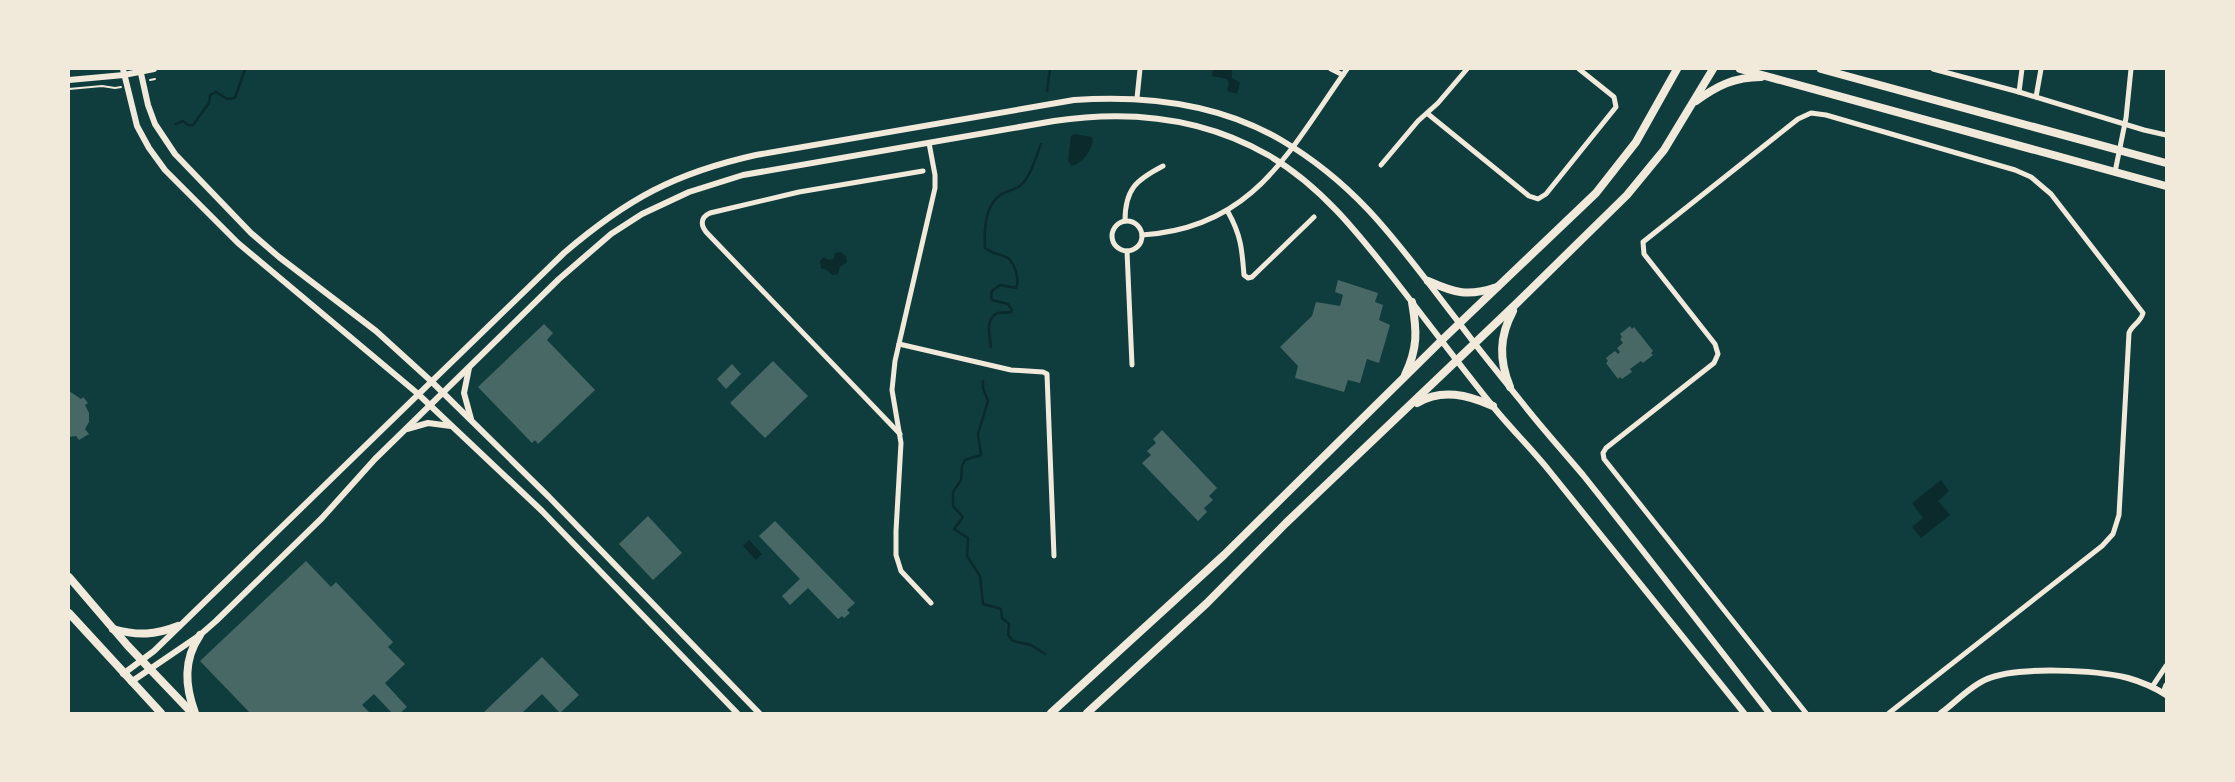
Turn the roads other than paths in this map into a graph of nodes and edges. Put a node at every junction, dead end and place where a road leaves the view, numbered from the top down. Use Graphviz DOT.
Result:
graph roads {
  1 [pos="154,69"];
  2 [pos="1140,69"];
  3 [pos="1331,69"];
  4 [pos="1347,69"];
  5 [pos="1467,69"];
  6 [pos="1579,69"];
  7 [pos="1677,69"];
  8 [pos="1713,69"];
  9 [pos="1740,69"];
  10 [pos="1821,69"];
  11 [pos="1933,69"];
  12 [pos="2022,69"];
  13 [pos="2041,69"];
  14 [pos="2131,69"];
  15 [pos="141,70"];
  16 [pos="1949,71"];
  17 [pos="123,72"];
  18 [pos="1343,75"];
  19 [pos="1772,77"];
  20 [pos="69,80"];
  21 [pos="2019,92"];
  22 [pos="2036,97"];
  23 [pos="1137,98"];
  24 [pos="1693,104"];
  25 [pos="1428,114"];
  26 [pos="2125,125"];
  27 [pos="2166,134"];
  28 [pos="929,143"];
  29 [pos="1292,147"];
  30 [pos="2120,150"];
  31 [pos="1280,163"];
  32 [pos="2166,163"];
  33 [pos="1381,165"];
  34 [pos="1163,166"];
  35 [pos="923,171"];
  36 [pos="2115,172"];
  37 [pos="2166,186"];
  38 [pos="1228,212"];
  39 [pos="1314,217"];
  40 [pos="1125,221"];
  41 [pos="1142,235"];
  42 [pos="1127,251"];
  43 [pos="1428,282"];
  44 [pos="1499,286"];
  45 [pos="1412,302"];
  46 [pos="1517,303"];
  47 [pos="1460,324"];
  48 [pos="1442,340"];
  49 [pos="1475,343"];
  50 [pos="899,344"];
  51 [pos="1457,360"];
  52 [pos="471,364"];
  53 [pos="1132,365"];
  54 [pos="431,380"];
  55 [pos="1403,381"];
  56 [pos="1510,388"];
  57 [pos="417,393"];
  58 [pos="443,393"];
  59 [pos="430,406"];
  60 [pos="1493,406"];
  61 [pos="1406,409"];
  62 [pos="471,420"];
  63 [pos="452,426"];
  64 [pos="404,430"];
  65 [pos="900,434"];
  66 [pos="1054,556"];
  67 [pos="69,577"];
  68 [pos="931,603"];
  69 [pos="69,613"];
  70 [pos="178,626"];
  71 [pos="113,629"];
  72 [pos="200,635"];
  73 [pos="141,660"];
  74 [pos="2166,666"];
  75 [pos="149,669"];
  76 [pos="123,674"];
  77 [pos="132,682"];
  78 [pos="2166,685"];
  79 [pos="2152,687"];
  80 [pos="2165,694"];
  81 [pos="161,713"];
  82 [pos="193,713"];
  83 [pos="737,713"];
  84 [pos="759,713"];
  85 [pos="1052,713"];
  86 [pos="1087,713"];
  87 [pos="1744,713"];
  88 [pos="1769,713"];
  89 [pos="1806,713"];
  90 [pos="1889,713"];
  91 [pos="1941,713"];
  1 -- 15 [label="street"];
  2 -- 23 [label="street"];
  3 -- 18 [label="street"];
  4 -- 18 [label="street"];
  5 -- 25 [label="street"];
  6 -- 25 [label="street"];
  7 -- 44 [label="main road"];
  8 -- 24 [label="main road"];
  9 -- 19 [label="main road"];
  10 -- 30 [label="main road"];
  11 -- 16 [label="street"];
  12 -- 21 [label="street"];
  13 -- 22 [label="street"];
  14 -- 26 [label="street"];
  15 -- 17 [label="street"];
  15 -- 54 [label="street"];
  16 -- 21 [label="street"];
  17 -- 20 [label="street"];
  17 -- 57 [label="street"];
  18 -- 29 [label="street"];
  19 -- 24 [label="main road"];
  19 -- 36 [label="main road"];
  21 -- 22 [label="street"];
  22 -- 26 [label="street"];
  23 -- 29 [label="street"];
  23 -- 54 [label="street"];
  24 -- 46 [label="main road"];
  25 -- 33 [label="street"];
  26 -- 27 [label="street"];
  26 -- 30 [label="street"];
  28 -- 31 [label="street"];
  28 -- 50 [label="street"];
  28 -- 52 [label="street"];
  29 -- 31 [label="street"];
  29 -- 43 [label="street"];
  30 -- 32 [label="main road"];
  30 -- 36 [label="street"];
  31 -- 38 [label="street"];
  31 -- 45 [label="street"];
  34 -- 40 [label="street"];
  35 -- 65 [label="street"];
  36 -- 37 [label="main road"];
  38 -- 39 [label="street"];
  38 -- 41 [label="street"];
  40 -- 41 [label="street"];
  40 -- 42 [label="street"];
  41 -- 42 [label="street"];
  42 -- 53 [label="street"];
  43 -- 44 [label="main road"];
  43 -- 47 [label="street"];
  44 -- 47 [label="main road"];
  45 -- 48 [label="street"];
  45 -- 55 [label="main road"];
  46 -- 49 [label="main road"];
  46 -- 56 [label="main road"];
  47 -- 48 [label="main road"];
  47 -- 49 [label="street"];
  48 -- 51 [label="street"];
  48 -- 55 [label="main road"];
  49 -- 51 [label="main road"];
  49 -- 56 [label="street"];
  50 -- 65 [label="street"];
  50 -- 66 [label="street"];
  51 -- 60 [label="street"];
  51 -- 61 [label="main road"];
  52 -- 58 [label="street"];
  52 -- 62 [label="street"];
  54 -- 57 [label="street"];
  54 -- 58 [label="street"];
  55 -- 85 [label="main road"];
  56 -- 88 [label="street"];
  57 -- 59 [label="street"];
  57 -- 70 [label="street"];
  58 -- 59 [label="street"];
  58 -- 62 [label="street"];
  59 -- 63 [label="street"];
  59 -- 64 [label="street"];
  60 -- 61 [label="main road"];
  60 -- 87 [label="street"];
  61 -- 86 [label="main road"];
  62 -- 84 [label="street"];
  63 -- 64 [label="street"];
  63 -- 83 [label="street"];
  64 -- 72 [label="street"];
  65 -- 68 [label="street"];
  67 -- 71 [label="main road"];
  69 -- 76 [label="main road"];
  70 -- 71 [label="main road"];
  70 -- 73 [label="street"];
  71 -- 73 [label="main road"];
  72 -- 75 [label="street"];
  72 -- 82 [label="main road"];
  73 -- 75 [label="main road"];
  73 -- 76 [label="street"];
  74 -- 79 [label="street"];
  75 -- 77 [label="street"];
  75 -- 82 [label="main road"];
  76 -- 77 [label="main road"];
  77 -- 81 [label="main road"];
  78 -- 80 [label="street"];
  79 -- 80 [label="street"];
  79 -- 91 [label="street"];
  89 -- 90 [label="street"];
}
